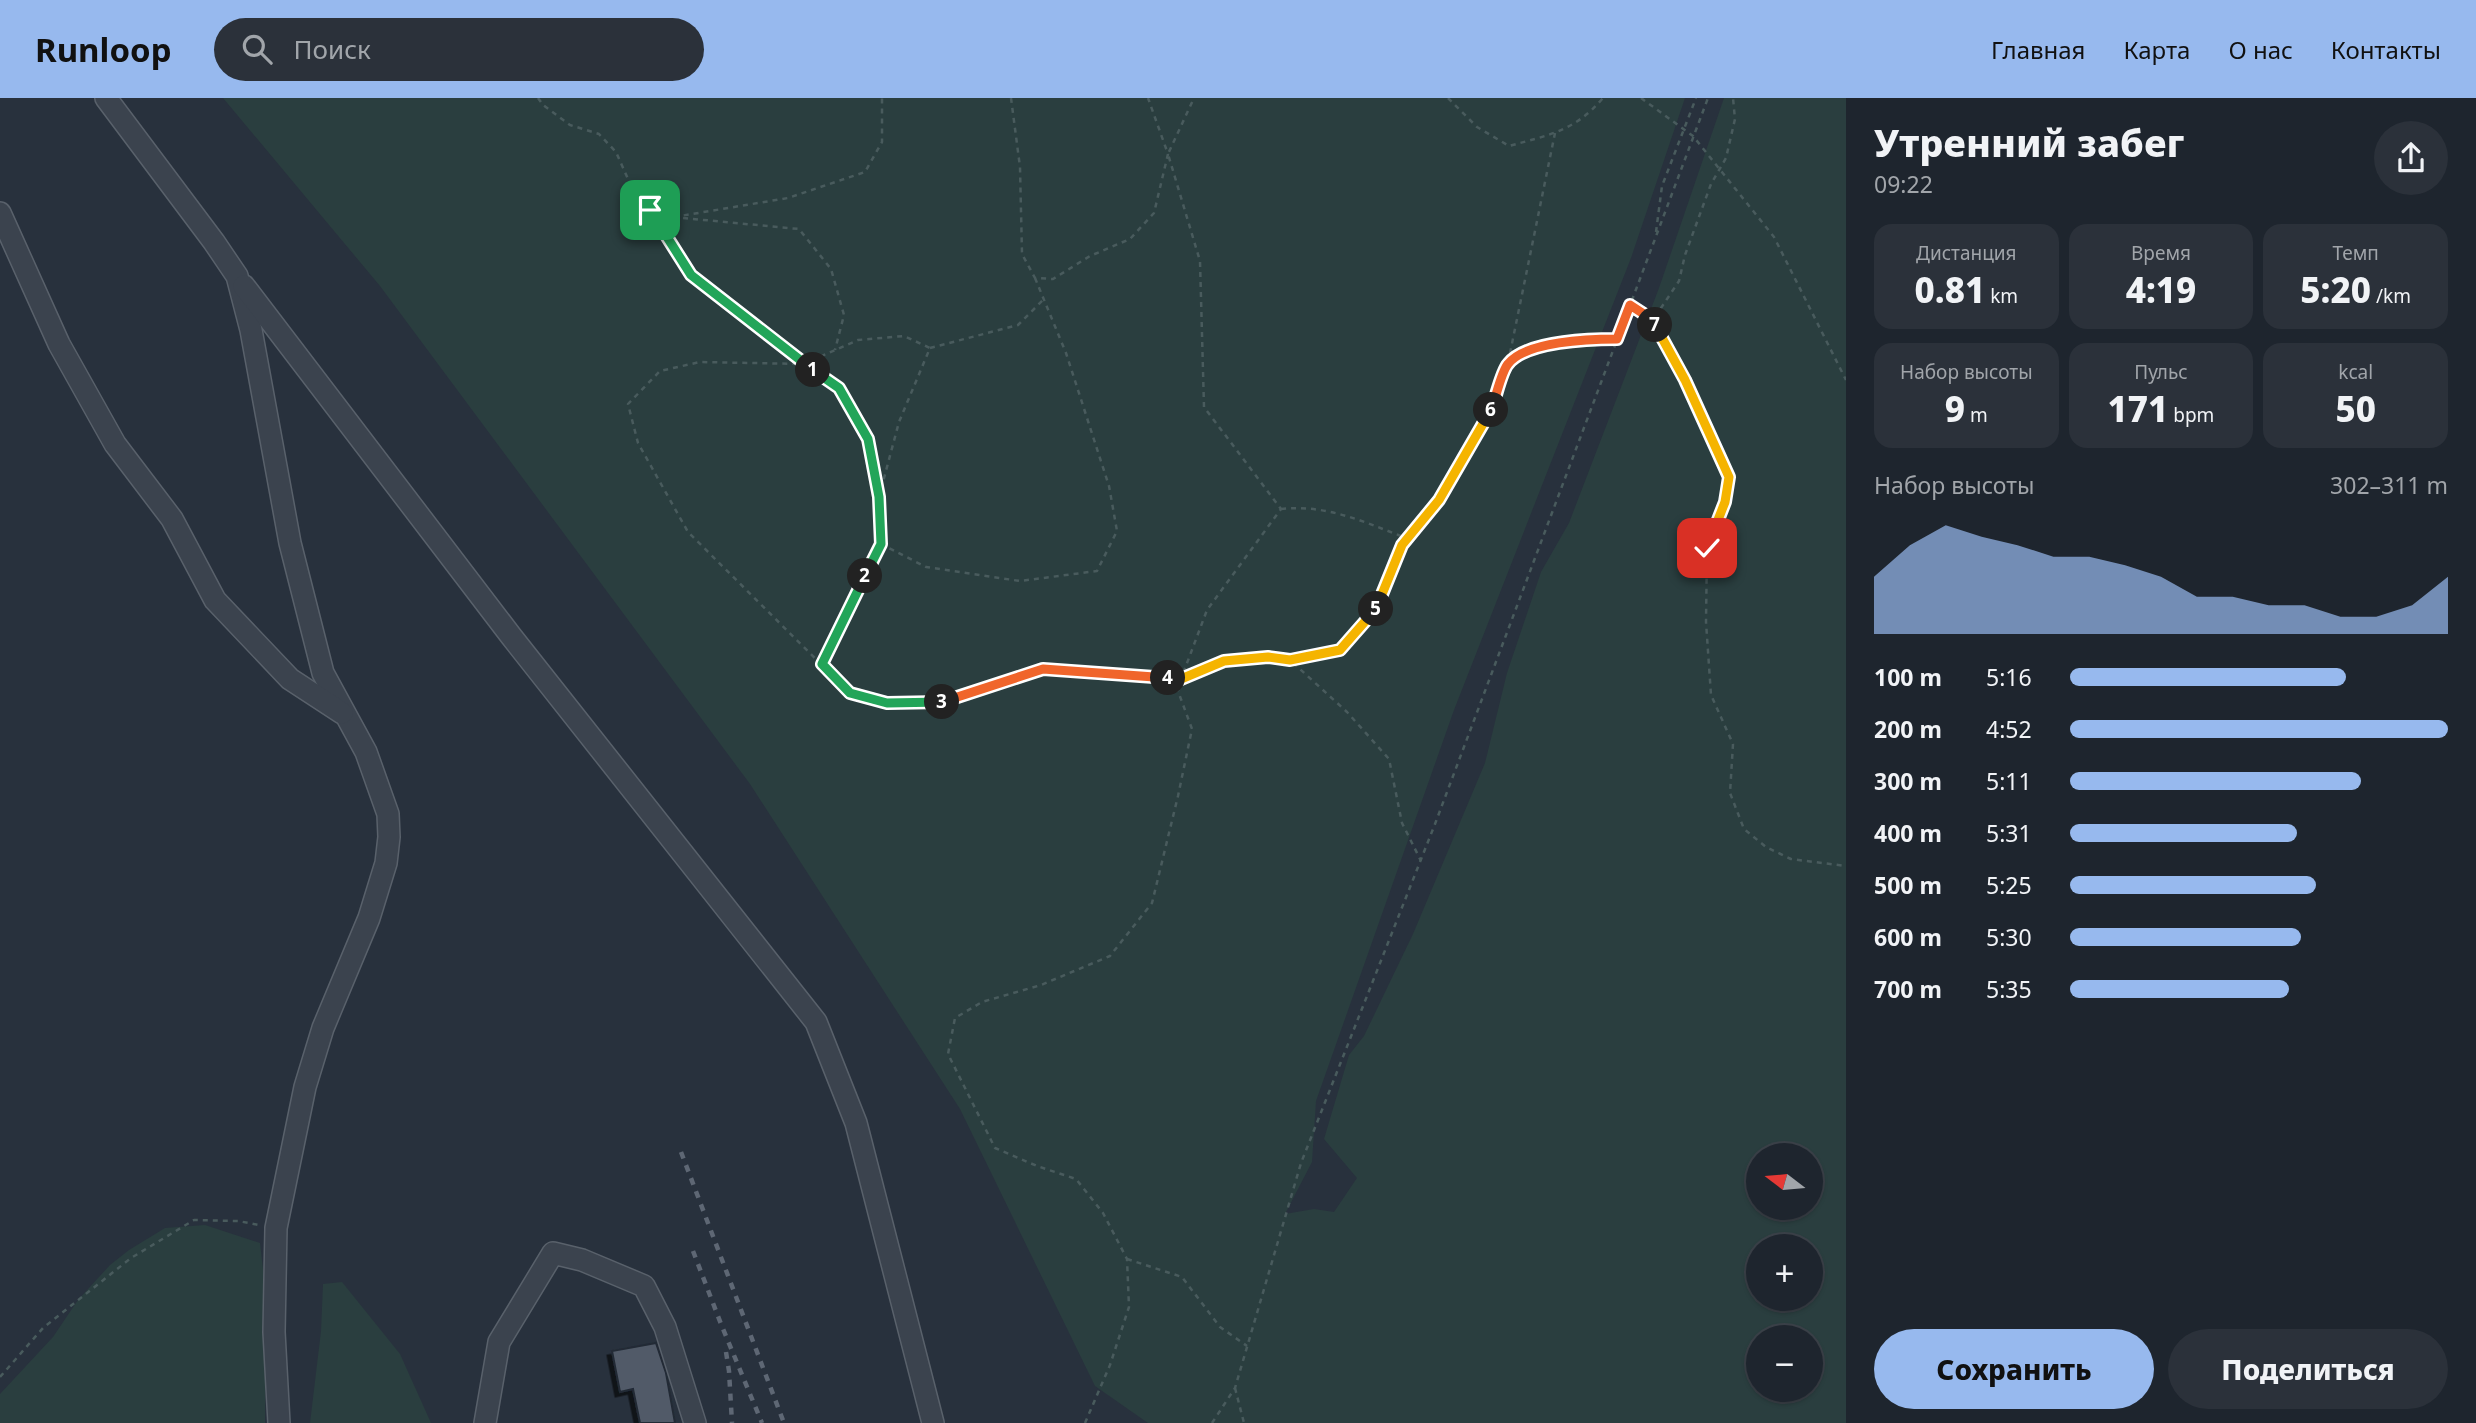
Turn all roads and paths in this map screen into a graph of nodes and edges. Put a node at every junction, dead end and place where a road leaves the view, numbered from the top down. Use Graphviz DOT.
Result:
graph roads {
  1 [pos="106,98"];
  2 [pos="538,98"];
  3 [pos="882,98"];
  4 [pos="1011,98"];
  5 [pos="1148,98"];
  6 [pos="1194,98"];
  7 [pos="1448,98"];
  8 [pos="1603,98"];
  9 [pos="1641,98"];
  10 [pos="1696,98"];
  11 [pos="1708,98"];
  12 [pos="1733,98"];
  13 [pos="1684,129"];
  14 [pos="1555,133"];
  15 [pos="1693,136"];
  16 [pos="1168,154"];
  17 [pos="1720,169"];
  18 [pos="650,210"];
  19 [pos="0,212"];
  20 [pos="674,217"];
  21 [pos="1656,237"];
  22 [pos="237,276"];
  23 [pos="1035,278"];
  24 [pos="1044,299"];
  25 [pos="1630,305"];
  26 [pos="1653,320"];
  27 [pos="1617,339"];
  28 [pos="930,348"];
  29 [pos="835,351"];
  30 [pos="803,364"];
  31 [pos="1508,364"];
  32 [pos="1846,380"];
  33 [pos="879,497"];
  34 [pos="1281,509"];
  35 [pos="1408,538"];
  36 [pos="881,544"];
  37 [pos="1290,660"];
  38 [pos="822,664"];
  39 [pos="1181,679"];
  40 [pos="344,714"];
  41 [pos="1421,861"];
  42 [pos="1846,866"];
  43 [pos="276,1228"];
  44 [pos="1127,1259"];
  45 [pos="1247,1346"];
  46 [pos="0,1377"];
  47 [pos="1235,1388"];
  48 [pos="279,1423"];
  49 [pos="485,1423"];
  50 [pos="695,1423"];
  51 [pos="933,1423"];
  52 [pos="1085,1423"];
  53 [pos="1212,1423"];
  54 [pos="1244,1423"];
  1 -- 22 [label="street"];
  2 -- 18 [label="path"];
  3 -- 20 [label="path"];
  4 -- 23 [label="path"];
  5 -- 16 [label="path"];
  6 -- 16 [label="path"];
  7 -- 14 [label="path"];
  8 -- 14 [label="path"];
  9 -- 13 [label="path"];
  10 -- 13 [label="path"];
  11 -- 15 [label="path"];
  12 -- 17 [label="path"];
  13 -- 15 [label="path"];
  13 -- 21 [label="path"];
  14 -- 31 [label="path"];
  15 -- 17 [label="path"];
  15 -- 21 [label="path"];
  16 -- 23 [label="path"];
  16 -- 34 [label="path"];
  17 -- 26 [label="path"];
  17 -- 32 [label="path"];
  18 -- 20 [label="path"];
  18 -- 30 [label="path"];
  19 -- 40 [label="street"];
  20 -- 29 [label="path"];
  21 -- 25 [label="path"];
  22 -- 40 [label="street"];
  22 -- 51 [label="street"];
  23 -- 24 [label="path"];
  24 -- 28 [label="path"];
  24 -- 36 [label="path"];
  25 -- 26 [label="path"];
  25 -- 27 [label="path"];
  26 -- 42 [label="path"];
  27 -- 31 [label="path"];
  27 -- 41 [label="path"];
  28 -- 29 [label="path"];
  28 -- 33 [label="path"];
  29 -- 30 [label="path"];
  30 -- 33 [label="path"];
  30 -- 38 [label="path"];
  31 -- 35 [label="path"];
  33 -- 36 [label="path"];
  34 -- 35 [label="path"];
  34 -- 39 [label="path"];
  35 -- 37 [label="path"];
  36 -- 38 [label="path"];
  37 -- 39 [label="path"];
  37 -- 41 [label="path"];
  38 -- 39 [label="path"];
  39 -- 44 [label="path"];
  40 -- 43 [label="street"];
  41 -- 45 [label="path"];
  43 -- 46 [label="path"];
  43 -- 48 [label="street"];
  44 -- 45 [label="path"];
  44 -- 52 [label="path"];
  45 -- 47 [label="path"];
  47 -- 53 [label="path"];
  47 -- 54 [label="path"];
  49 -- 50 [label="street"];
}
